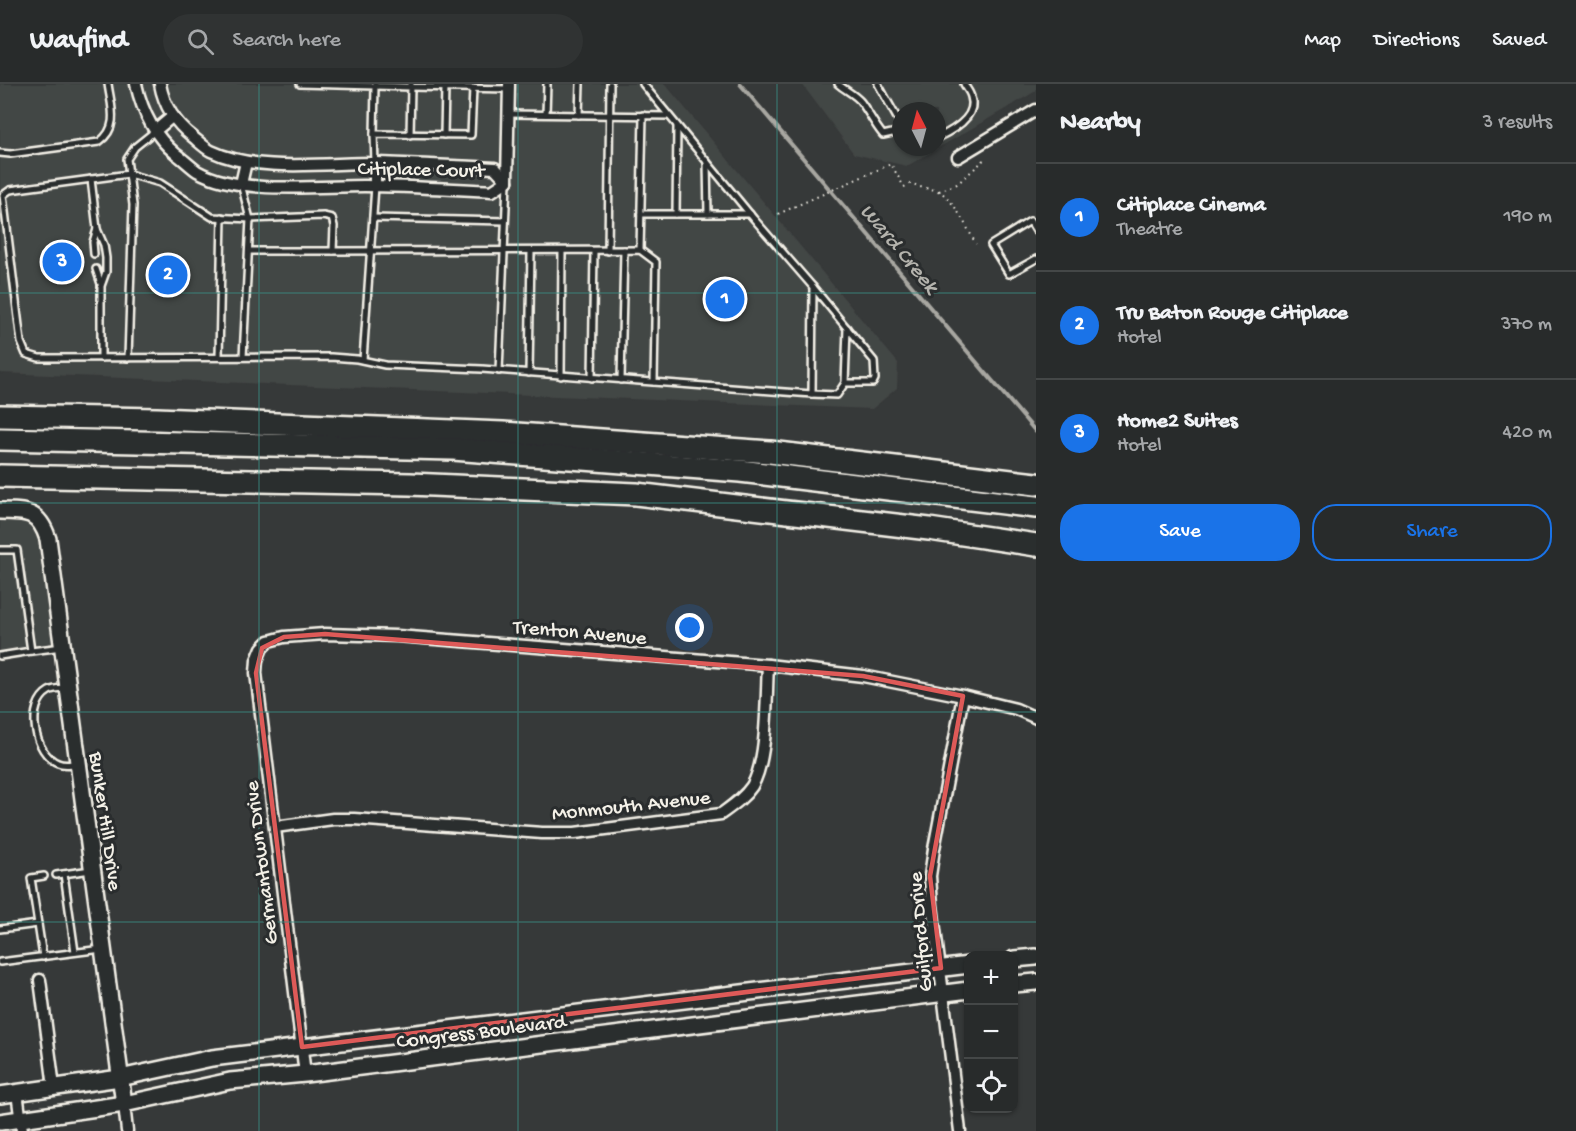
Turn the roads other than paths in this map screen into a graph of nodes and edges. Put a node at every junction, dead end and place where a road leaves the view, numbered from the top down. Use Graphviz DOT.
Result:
graph roads {
  1 [pos="108,84"];
  2 [pos="136,84"];
  3 [pos="160,84"];
  4 [pos="300,84"];
  5 [pos="310,84"];
  6 [pos="547,84"];
  7 [pos="580,84"];
  8 [pos="610,84"];
  9 [pos="643,84"];
  10 [pos="838,84"];
  11 [pos="878,84"];
  12 [pos="964,84"];
  13 [pos="345,85"];
  14 [pos="375,85"];
  15 [pos="411,86"];
  16 [pos="509,87"];
  17 [pos="445,88"];
  18 [pos="473,88"];
  19 [pos="892,109"];
  20 [pos="1036,110"];
  21 [pos="508,114"];
  22 [pos="546,114"];
  23 [pos="579,115"];
  24 [pos="610,115"];
  25 [pos="643,115"];
  26 [pos="173,116"];
  27 [pos="669,116"];
  28 [pos="677,126"];
  29 [pos="155,131"];
  30 [pos="892,133"];
  31 [pos="374,134"];
  32 [pos="946,134"];
  33 [pos="410,135"];
  34 [pos="444,135"];
  35 [pos="0,153"];
  36 [pos="958,157"];
  37 [pos="246,162"];
  38 [pos="707,162"];
  39 [pos="375,164"];
  40 [pos="129,174"];
  41 [pos="91,179"];
  42 [pos="507,181"];
  43 [pos="241,184"];
  44 [pos="375,186"];
  45 [pos="641,214"];
  46 [pos="676,214"];
  47 [pos="708,214"];
  48 [pos="750,214"];
  49 [pos="222,217"];
  50 [pos="373,218"];
  51 [pos="250,219"];
  52 [pos="505,221"];
  53 [pos="97,229"];
  54 [pos="1036,231"];
  55 [pos="608,250"];
  56 [pos="624,250"];
  57 [pos="640,250"];
  58 [pos="249,251"];
  59 [pos="333,251"];
  60 [pos="562,251"];
  61 [pos="594,251"];
  62 [pos="370,252"];
  63 [pos="503,252"];
  64 [pos="531,252"];
  65 [pos="94,254"];
  66 [pos="1036,259"];
  67 [pos="96,269"];
  68 [pos="102,286"];
  69 [pos="813,287"];
  70 [pos="847,328"];
  71 [pos="219,357"];
  72 [pos="243,357"];
  73 [pos="101,358"];
  74 [pos="128,358"];
  75 [pos="363,360"];
  76 [pos="499,371"];
  77 [pos="529,374"];
  78 [pos="561,376"];
  79 [pos="592,378"];
  80 [pos="621,380"];
  81 [pos="654,382"];
  82 [pos="845,383"];
  83 [pos="812,394"];
  84 [pos="0,416"];
  85 [pos="0,439"];
  86 [pos="0,477"];
  87 [pos="1036,484"];
  88 [pos="1036,507"];
  89 [pos="0,511"];
  90 [pos="1036,545"];
  91 [pos="0,550"];
  92 [pos="62,647"];
  93 [pos="262,648"];
  94 [pos="31,651"];
  95 [pos="0,656"];
  96 [pos="768,666"];
  97 [pos="68,687"];
  98 [pos="963,696"];
  99 [pos="1036,718"];
  100 [pos="78,764"];
  101 [pos="275,827"];
  102 [pos="92,870"];
  103 [pos="64,874"];
  104 [pos="56,875"];
  105 [pos="44,876"];
  106 [pos="38,924"];
  107 [pos="0,929"];
  108 [pos="103,949"];
  109 [pos="75,952"];
  110 [pos="43,957"];
  111 [pos="1036,957"];
  112 [pos="1018,959"];
  113 [pos="0,962"];
  114 [pos="964,966"];
  115 [pos="941,968"];
  116 [pos="40,980"];
  117 [pos="1036,981"];
  118 [pos="1018,983"];
  119 [pos="964,991"];
  120 [pos="944,993"];
  121 [pos="728,994"];
  122 [pos="732,1020"];
  123 [pos="514,1021"];
  124 [pos="518,1046"];
  125 [pos="302,1047"];
  126 [pos="305,1074"];
  127 [pos="120,1078"];
  128 [pos="54,1087"];
  129 [pos="17,1092"];
  130 [pos="0,1095"];
  131 [pos="124,1104"];
  132 [pos="0,1122"];
  133 [pos="22,1125"];
  134 [pos="128,1131"];
  135 [pos="960,1131"];
  1 -- 35 [label="lane"];
  2 -- 29 [label="street, Citiplace Court"];
  3 -- 26 [label="street, Citiplace Court"];
  4 -- 5 [label="lane"];
  5 -- 13 [label="lane"];
  6 -- 22 [label="lane"];
  7 -- 23 [label="lane"];
  8 -- 24 [label="lane"];
  9 -- 27 [label="lane"];
  10 -- 30 [label="lane"];
  11 -- 19 [label="lane"];
  12 -- 32 [label="lane"];
  13 -- 14 [label="lane"];
  14 -- 15 [label="lane"];
  14 -- 31 [label="lane"];
  15 -- 17 [label="lane"];
  15 -- 33 [label="lane"];
  16 -- 18 [label="lane"];
  16 -- 21 [label="street"];
  17 -- 18 [label="lane"];
  17 -- 34 [label="lane"];
  18 -- 34 [label="lane"];
  20 -- 36 [label="street"];
  21 -- 22 [label="lane"];
  21 -- 42 [label="street"];
  22 -- 23 [label="lane"];
  23 -- 24 [label="lane"];
  24 -- 25 [label="lane"];
  24 -- 55 [label="lane"];
  25 -- 27 [label="lane"];
  25 -- 45 [label="lane"];
  26 -- 29 [label="street"];
  26 -- 37 [label="street, Citiplace Court"];
  27 -- 28 [label="lane"];
  28 -- 38 [label="lane"];
  28 -- 46 [label="lane"];
  29 -- 40 [label="lane"];
  29 -- 43 [label="street, Citiplace Court"];
  31 -- 33 [label="lane"];
  31 -- 39 [label="lane"];
  33 -- 34 [label="lane"];
  37 -- 39 [label="street, Citiplace Court"];
  37 -- 43 [label="street"];
  38 -- 47 [label="lane"];
  38 -- 48 [label="lane"];
  39 -- 42 [label="street, Citiplace Court"];
  39 -- 44 [label="street"];
  40 -- 41 [label="lane"];
  40 -- 49 [label="lane"];
  40 -- 74 [label="lane"];
  41 -- 53 [label="lane"];
  41 -- 73 [label="lane"];
  42 -- 44 [label="street, Citiplace Court"];
  42 -- 52 [label="lane"];
  43 -- 44 [label="street, Citiplace Court"];
  43 -- 51 [label="lane"];
  44 -- 50 [label="lane"];
  45 -- 46 [label="lane"];
  45 -- 57 [label="lane"];
  46 -- 47 [label="lane"];
  47 -- 48 [label="lane"];
  48 -- 69 [label="lane"];
  49 -- 51 [label="lane"];
  49 -- 71 [label="lane"];
  50 -- 52 [label="lane"];
  50 -- 62 [label="lane"];
  51 -- 58 [label="lane"];
  51 -- 59 [label="lane"];
  52 -- 63 [label="lane"];
  53 -- 65 [label="lane"];
  53 -- 68 [label="lane"];
  54 -- 66 [label="lane"];
  55 -- 56 [label="lane"];
  55 -- 61 [label="lane"];
  56 -- 57 [label="lane"];
  56 -- 80 [label="lane"];
  57 -- 81 [label="lane"];
  58 -- 59 [label="lane"];
  58 -- 72 [label="lane"];
  59 -- 62 [label="lane"];
  60 -- 61 [label="lane"];
  60 -- 64 [label="lane"];
  60 -- 78 [label="lane"];
  61 -- 79 [label="lane"];
  62 -- 63 [label="lane"];
  62 -- 75 [label="lane"];
  63 -- 64 [label="lane"];
  63 -- 76 [label="lane"];
  64 -- 77 [label="lane"];
  67 -- 68 [label="lane"];
  68 -- 73 [label="lane"];
  69 -- 70 [label="lane"];
  69 -- 83 [label="lane"];
  70 -- 82 [label="lane"];
  70 -- 82 [label="lane"];
  71 -- 72 [label="lane"];
  71 -- 74 [label="lane"];
  72 -- 75 [label="lane"];
  73 -- 74 [label="lane"];
  75 -- 76 [label="lane"];
  76 -- 77 [label="lane"];
  77 -- 78 [label="lane"];
  78 -- 79 [label="lane"];
  79 -- 80 [label="lane"];
  80 -- 81 [label="lane"];
  81 -- 83 [label="lane"];
  82 -- 83 [label="lane"];
  84 -- 87 [label="highway"];
  85 -- 88 [label="highway"];
  86 -- 90 [label="highway"];
  89 -- 92 [label="street, Bunker Hill Drive"];
  91 -- 94 [label="lane"];
  92 -- 94 [label="lane"];
  92 -- 97 [label="street, Bunker Hill Drive"];
  93 -- 96 [label="street, Trenton Avenue"];
  93 -- 101 [label="street, Germantown Drive"];
  94 -- 95 [label="lane"];
  96 -- 98 [label="street, Trenton Avenue"];
  96 -- 101 [label="street, Monmouth Avenue"];
  97 -- 100 [label="street, Bunker Hill Drive"];
  97 -- 100 [label="lane"];
  98 -- 99 [label="street, Trenton Avenue"];
  98 -- 115 [label="street, Guilford Drive"];
  100 -- 102 [label="street, Bunker Hill Drive"];
  101 -- 125 [label="street, Germantown Drive"];
  102 -- 103 [label="lane"];
  102 -- 108 [label="street, Bunker Hill Drive"];
  103 -- 104 [label="lane"];
  103 -- 109 [label="lane"];
  105 -- 106 [label="lane"];
  106 -- 107 [label="lane"];
  106 -- 110 [label="lane"];
  108 -- 109 [label="lane"];
  108 -- 127 [label="street, Bunker Hill Drive"];
  109 -- 110 [label="lane"];
  110 -- 113 [label="lane"];
  111 -- 112 [label="street"];
  114 -- 115 [label="street, Congress Boulevard"];
  115 -- 120 [label="street, Guilford Drive"];
  115 -- 121 [label="street, Congress Boulevard"];
  116 -- 128 [label="street"];
  117 -- 118 [label="street"];
  119 -- 120 [label="street, Congress Boulevard"];
  120 -- 122 [label="street, Congress Boulevard"];
  120 -- 135 [label="street, Guilford Drive"];
  121 -- 122 [label="street"];
  121 -- 123 [label="street, Congress Boulevard"];
  122 -- 124 [label="street, Congress Boulevard"];
  123 -- 124 [label="street"];
  123 -- 125 [label="street, Congress Boulevard"];
  124 -- 126 [label="street, Congress Boulevard"];
  125 -- 126 [label="street, Germantown Drive"];
  125 -- 127 [label="street, Congress Boulevard"];
  126 -- 131 [label="street, Congress Boulevard"];
  127 -- 128 [label="street, Congress Boulevard"];
  127 -- 131 [label="street, Bunker Hill Drive"];
  128 -- 129 [label="street, Congress Boulevard"];
  129 -- 130 [label="street, Congress Boulevard"];
  129 -- 133 [label="street"];
  131 -- 133 [label="street, Congress Boulevard"];
  131 -- 134 [label="street, Bunker Hill Drive"];
  132 -- 133 [label="street, Congress Boulevard"];
}
